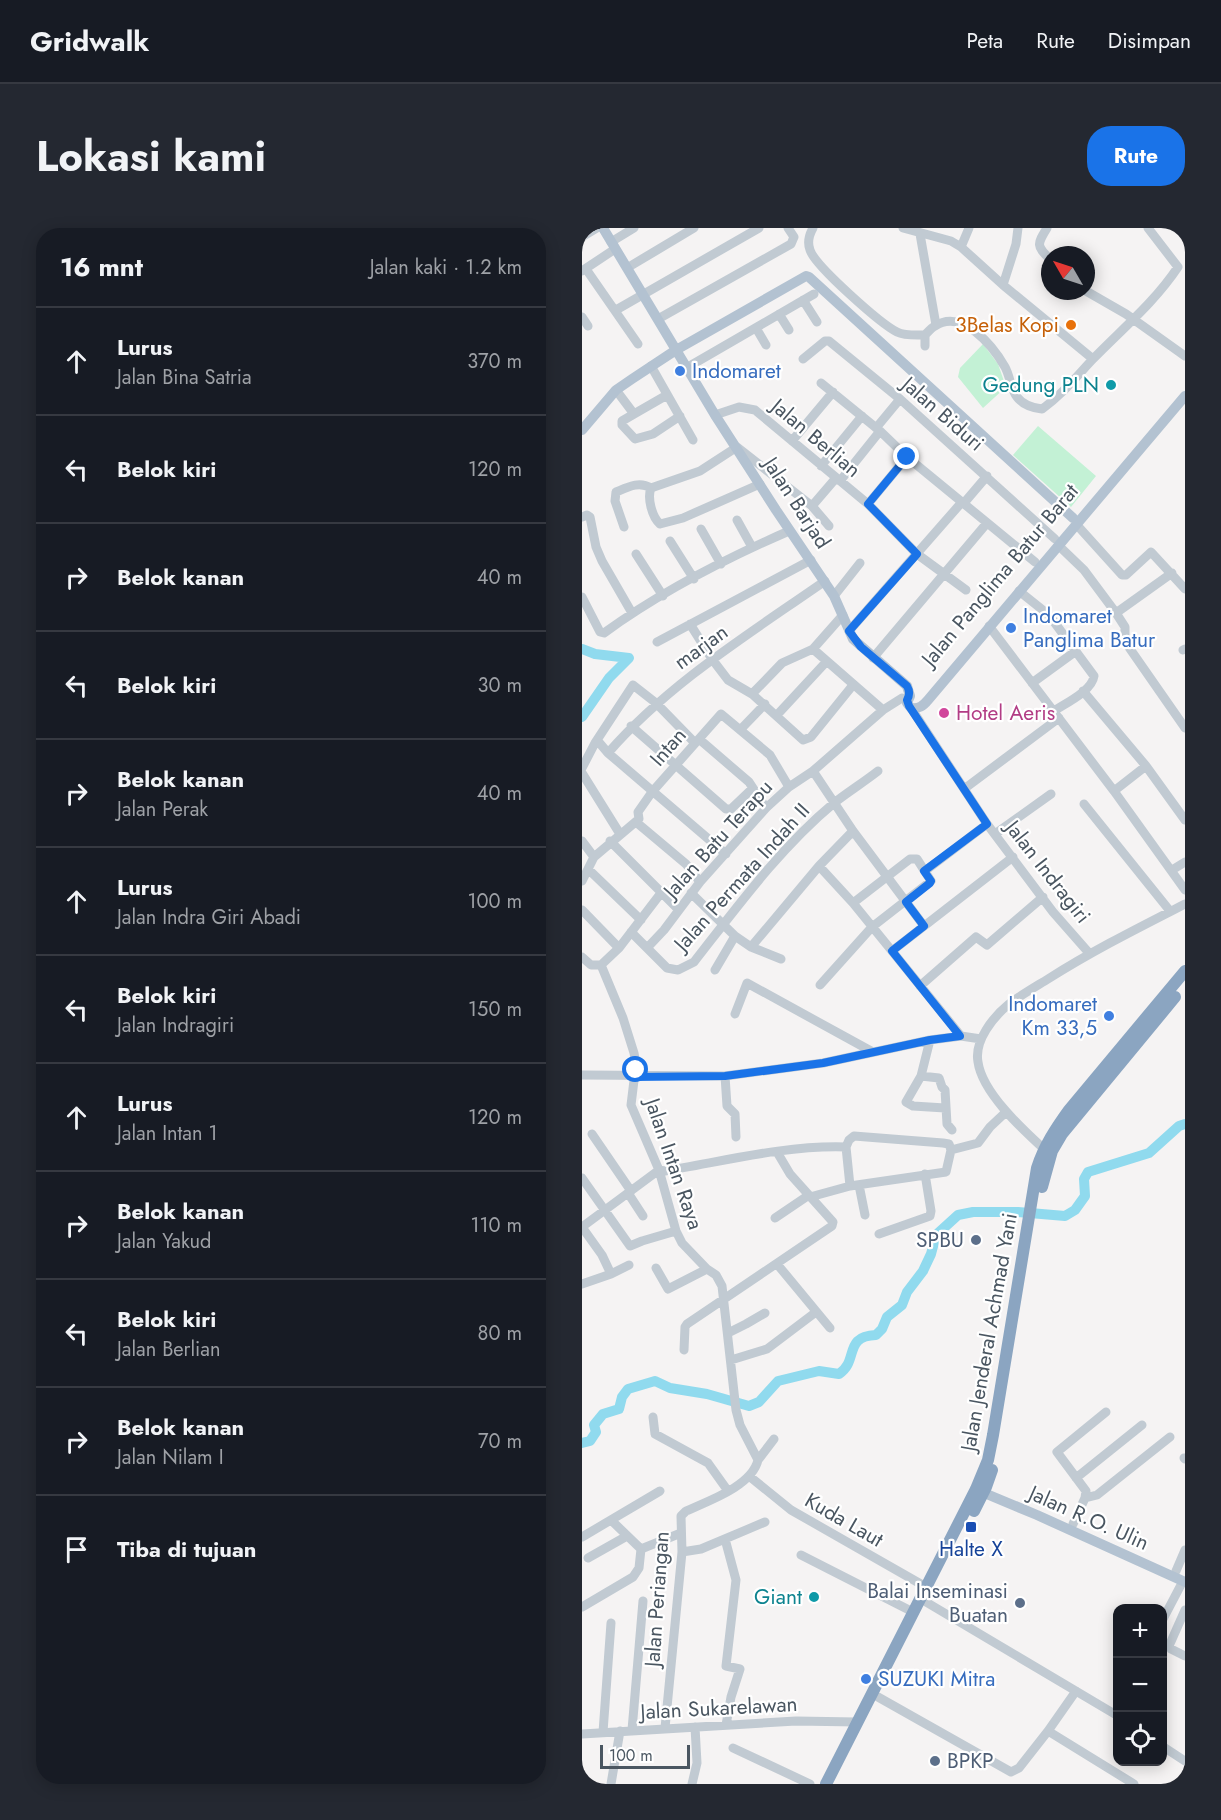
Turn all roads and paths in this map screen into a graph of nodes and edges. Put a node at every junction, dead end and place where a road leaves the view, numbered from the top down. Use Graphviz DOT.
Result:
graph roads {
  1 [pos="597,228"];
  2 [pos="603,228"];
  3 [pos="634,228"];
  4 [pos="694,228"];
  5 [pos="759,228"];
  6 [pos="788,228"];
  7 [pos="813,228"];
  8 [pos="903,228"];
  9 [pos="969,228"];
  10 [pos="1018,228"];
  11 [pos="1047,228"];
  12 [pos="1148,228"];
  13 [pos="920,234"];
  14 [pos="582,237"];
  15 [pos="613,245"];
  16 [pos="961,247"];
  17 [pos="1041,248"];
  18 [pos="627,268"];
  19 [pos="584,270"];
  20 [pos="1003,285"];
  21 [pos="643,294"];
  22 [pos="814,294"];
  23 [pos="1095,296"];
  24 [pos="803,300"];
  25 [pos="616,310"];
  26 [pos="779,314"];
  27 [pos="658,319"];
  28 [pos="1135,320"];
  29 [pos="817,322"];
  30 [pos="936,325"];
  31 [pos="756,328"];
  32 [pos="789,330"];
  33 [pos="638,344"];
  34 [pos="766,345"];
  35 [pos="676,350"];
  36 [pos="1185,356"];
  37 [pos="803,359"];
  38 [pos="1093,359"];
  39 [pos="651,366"];
  40 [pos="688,367"];
  41 [pos="822,383"];
  42 [pos="1185,385"];
  43 [pos="616,390"];
  44 [pos="833,392"];
  45 [pos="668,395"];
  46 [pos="1185,396"];
  47 [pos="900,399"];
  48 [pos="634,414"];
  49 [pos="715,415"];
  50 [pos="680,416"];
  51 [pos="862,416"];
  52 [pos="878,429"];
  53 [pos="582,430"];
  54 [pos="693,440"];
  55 [pos="792,441"];
  56 [pos="1138,446"];
  57 [pos="737,447"];
  58 [pos="907,457"];
  59 [pos="821,466"];
  60 [pos="987,476"];
  61 [pos="838,479"];
  62 [pos="760,483"];
  63 [pos="651,488"];
  64 [pos="963,502"];
  65 [pos="868,504"];
  66 [pos="812,506"];
  67 [pos="582,518"];
  68 [pos="737,520"];
  69 [pos="1074,521"];
  70 [pos="987,523"];
  71 [pos="830,526"];
  72 [pos="624,527"];
  73 [pos="702,530"];
  74 [pos="789,531"];
  75 [pos="670,541"];
  76 [pos="1057,542"];
  77 [pos="752,547"];
  78 [pos="636,554"];
  79 [pos="917,554"];
  80 [pos="811,560"];
  81 [pos="1035,562"];
  82 [pos="860,563"];
  83 [pos="721,564"];
  84 [pos="1172,573"];
  85 [pos="943,575"];
  86 [pos="694,579"];
  87 [pos="825,581"];
  88 [pos="1185,589"];
  89 [pos="966,590"];
  90 [pos="1019,591"];
  91 [pos="663,596"];
  92 [pos="834,596"];
  93 [pos="582,597"];
  94 [pos="632,613"];
  95 [pos="1116,613"];
  96 [pos="843,615"];
  97 [pos="690,624"];
  98 [pos="989,626"];
  99 [pos="849,631"];
  100 [pos="657,642"];
  101 [pos="813,649"];
  102 [pos="1076,651"];
  103 [pos="873,658"];
  104 [pos="712,659"];
  105 [pos="827,661"];
  106 [pos="1032,683"];
  107 [pos="853,685"];
  108 [pos="1083,691"];
  109 [pos="753,694"];
  110 [pos="909,701"];
  111 [pos="656,703"];
  112 [pos="765,704"];
  113 [pos="923,706"];
  114 [pos="884,710"];
  115 [pos="1057,715"];
  116 [pos="777,716"];
  117 [pos="921,722"];
  118 [pos="631,726"];
  119 [pos="1185,728"];
  120 [pos="740,730"];
  121 [pos="597,740"];
  122 [pos="697,741"];
  123 [pos="608,753"];
  124 [pos="676,764"];
  125 [pos="1146,766"];
  126 [pos="582,770"];
  127 [pos="813,771"];
  128 [pos="878,771"];
  129 [pos="789,787"];
  130 [pos="753,788"];
  131 [pos="964,789"];
  132 [pos="1114,790"];
  133 [pos="652,792"];
  134 [pos="1051,794"];
  135 [pos="833,803"];
  136 [pos="1084,804"];
  137 [pos="766,808"];
  138 [pos="1185,820"];
  139 [pos="636,822"];
  140 [pos="987,824"];
  141 [pos="853,831"];
  142 [pos="620,834"];
  143 [pos="995,834"];
  144 [pos="582,841"];
  145 [pos="610,842"];
  146 [pos="726,854"];
  147 [pos="594,857"];
  148 [pos="1013,857"];
  149 [pos="1185,862"];
  150 [pos="819,866"];
  151 [pos="588,869"];
  152 [pos="1172,870"];
  153 [pos="924,871"];
  154 [pos="886,876"];
  155 [pos="582,881"];
  156 [pos="700,882"];
  157 [pos="1185,890"];
  158 [pos="662,893"];
  159 [pos="691,893"];
  160 [pos="1043,897"];
  161 [pos="906,902"];
  162 [pos="853,903"];
  163 [pos="1185,904"];
  164 [pos="678,909"];
  165 [pos="582,910"];
  166 [pos="1170,911"];
  167 [pos="641,920"];
  168 [pos="723,925"];
  169 [pos="924,926"];
  170 [pos="872,927"];
  171 [pos="631,932"];
  172 [pos="735,936"];
  173 [pos="751,947"];
  174 [pos="619,948"];
  175 [pos="647,948"];
  176 [pos="892,951"];
  177 [pos="1089,953"];
  178 [pos="582,957"];
  179 [pos="781,959"];
  180 [pos="601,965"];
  181 [pos="715,970"];
  182 [pos="1185,971"];
  183 [pos="1185,984"];
  184 [pos="820,985"];
  185 [pos="920,987"];
  186 [pos="1167,999"];
  187 [pos="735,1014"];
  188 [pos="960,1036"];
  189 [pos="981,1039"];
  190 [pos="930,1040"];
  191 [pos="1128,1046"];
  192 [pos="871,1051"];
  193 [pos="582,1075"];
  194 [pos="725,1076"];
  195 [pos="921,1076"];
  196 [pos="634,1077"];
  197 [pos="945,1108"];
  198 [pos="1006,1112"];
  199 [pos="952,1130"];
  200 [pos="592,1134"];
  201 [pos="736,1137"];
  202 [pos="846,1147"];
  203 [pos="1044,1149"];
  204 [pos="951,1150"];
  205 [pos="777,1152"];
  206 [pos="659,1170"];
  207 [pos="925,1174"];
  208 [pos="582,1178"];
  209 [pos="854,1185"];
  210 [pos="629,1192"];
  211 [pos="810,1196"];
  212 [pos="1036,1202"];
  213 [pos="604,1210"];
  214 [pos="865,1215"];
  215 [pos="643,1216"];
  216 [pos="775,1218"];
  217 [pos="582,1227"];
  218 [pos="676,1231"];
  219 [pos="879,1234"];
  220 [pos="777,1264"];
  221 [pos="629,1265"];
  222 [pos="656,1268"];
  223 [pos="707,1269"];
  224 [pos="611,1274"];
  225 [pos="582,1284"];
  226 [pos="724,1299"];
  227 [pos="765,1312"];
  228 [pos="816,1312"];
  229 [pos="830,1329"];
  230 [pos="728,1332"];
  231 [pos="684,1350"];
  232 [pos="731,1360"];
  233 [pos="1106,1412"];
  234 [pos="653,1417"];
  235 [pos="1142,1425"];
  236 [pos="1170,1437"];
  237 [pos="774,1439"];
  238 [pos="759,1460"];
  239 [pos="749,1476"];
  240 [pos="1076,1478"];
  241 [pos="981,1488"];
  242 [pos="660,1491"];
  243 [pos="728,1491"];
  244 [pos="1085,1498"];
  245 [pos="1038,1512"];
  246 [pos="612,1521"];
  247 [pos="765,1522"];
  248 [pos="1073,1524"];
  249 [pos="681,1533"];
  250 [pos="627,1536"];
  251 [pos="582,1537"];
  252 [pos="724,1539"];
  253 [pos="641,1549"];
  254 [pos="1185,1550"];
  255 [pos="682,1552"];
  256 [pos="801,1555"];
  257 [pos="588,1558"];
  258 [pos="1182,1578"];
  259 [pos="926,1587"];
  260 [pos="643,1602"];
  261 [pos="926,1602"];
  262 [pos="582,1607"];
  263 [pos="1167,1610"];
  264 [pos="1185,1610"];
  265 [pos="913,1612"];
  266 [pos="611,1623"];
  267 [pos="1185,1656"];
  268 [pos="889,1667"];
  269 [pos="1076,1691"];
  270 [pos="878,1697"];
  271 [pos="1113,1712"];
  272 [pos="857,1722"];
  273 [pos="726,1725"];
  274 [pos="695,1727"];
  275 [pos="665,1728"];
  276 [pos="632,1730"];
  277 [pos="620,1731"];
  278 [pos="1048,1731"];
  279 [pos="603,1732"];
  280 [pos="582,1734"];
  281 [pos="733,1748"];
  282 [pos="1167,1749"];
  283 [pos="1185,1761"];
  284 [pos="611,1784"];
  285 [pos="692,1784"];
  286 [pos="810,1784"];
  287 [pos="826,1784"];
  288 [pos="834,1784"];
  289 [pos="1134,1784"];
  1 -- 14 [label="street"];
  2 -- 15 [label="main road, Jalan Barjad"];
  3 -- 15 [label="street"];
  4 -- 18 [label="street"];
  5 -- 21 [label="street"];
  6 -- 27 [label="street"];
  7 -- 30 [label="street"];
  8 -- 13 [label="street"];
  9 -- 16 [label="street"];
  10 -- 20 [label="street"];
  11 -- 17 [label="street"];
  12 -- 28 [label="street"];
  13 -- 16 [label="street"];
  13 -- 30 [label="street"];
  15 -- 18 [label="main road, Jalan Barjad"];
  15 -- 19 [label="street"];
  16 -- 20 [label="street"];
  18 -- 21 [label="main road, Jalan Barjad"];
  19 -- 25 [label="street"];
  20 -- 38 [label="street"];
  21 -- 25 [label="street"];
  21 -- 27 [label="main road, Jalan Barjad"];
  22 -- 24 [label="street"];
  23 -- 28 [label="street"];
  24 -- 26 [label="street"];
  24 -- 29 [label="street"];
  25 -- 33 [label="street"];
  26 -- 31 [label="street"];
  26 -- 32 [label="street"];
  27 -- 35 [label="main road, Jalan Barjad"];
  28 -- 36 [label="street"];
  28 -- 38 [label="street"];
  30 -- 38 [label="street"];
  31 -- 34 [label="street"];
  31 -- 40 [label="street"];
  35 -- 39 [label="main road"];
  35 -- 40 [label="main road, Jalan Barjad"];
  35 -- 69 [label="main road"];
  37 -- 47 [label="street, Jalan Biduri"];
  39 -- 43 [label="main road"];
  39 -- 45 [label="street"];
  40 -- 49 [label="main road, Jalan Barjad"];
  41 -- 44 [label="street"];
  42 -- 56 [label="main road, Jalan Panglima Batur Barat"];
  43 -- 48 [label="street"];
  43 -- 53 [label="main road"];
  44 -- 51 [label="street"];
  44 -- 55 [label="street"];
  45 -- 48 [label="street"];
  45 -- 50 [label="street"];
  46 -- 56 [label="main road, Jalan Panglima Batur Barat"];
  47 -- 52 [label="street"];
  47 -- 60 [label="street, Jalan Biduri"];
  48 -- 50 [label="street"];
  49 -- 55 [label="street, Jalan Berlian"];
  49 -- 57 [label="main road, Jalan Barjad"];
  50 -- 54 [label="street"];
  51 -- 52 [label="street"];
  51 -- 59 [label="street"];
  52 -- 58 [label="street"];
  52 -- 61 [label="street"];
  55 -- 59 [label="street, Jalan Berlian"];
  56 -- 69 [label="main road, Jalan Panglima Batur Barat"];
  57 -- 62 [label="main road, Jalan Barjad"];
  57 -- 63 [label="street"];
  57 -- 66 [label="street"];
  58 -- 64 [label="street"];
  58 -- 65 [label="street"];
  59 -- 61 [label="street, Jalan Berlian"];
  60 -- 64 [label="street"];
  60 -- 76 [label="street, Jalan Biduri"];
  61 -- 65 [label="street, Jalan Berlian"];
  61 -- 66 [label="street"];
  62 -- 63 [label="street"];
  62 -- 74 [label="main road, Jalan Barjad"];
  63 -- 72 [label="street"];
  64 -- 70 [label="street"];
  64 -- 79 [label="street"];
  65 -- 79 [label="street, Jalan Berlian"];
  66 -- 71 [label="street"];
  67 -- 94 [label="street"];
  68 -- 77 [label="street"];
  69 -- 76 [label="main road, Jalan Panglima Batur Barat"];
  69 -- 84 [label="street"];
  70 -- 81 [label="street"];
  70 -- 85 [label="street"];
  73 -- 83 [label="street"];
  74 -- 77 [label="street"];
  74 -- 80 [label="main road, Jalan Barjad"];
  75 -- 86 [label="street"];
  76 -- 81 [label="main road, Jalan Panglima Batur Barat"];
  76 -- 90 [label="main road, Jalan Panglima Batur Barat"];
  76 -- 95 [label="street, Jalan Biduri"];
  77 -- 83 [label="street"];
  78 -- 91 [label="street"];
  79 -- 85 [label="street, Jalan Berlian"];
  79 -- 99 [label="street"];
  80 -- 87 [label="main road, Jalan Barjad"];
  80 -- 97 [label="street"];
  81 -- 110 [label="main road, Jalan Panglima Batur Barat"];
  82 -- 92 [label="street"];
  83 -- 86 [label="street"];
  84 -- 88 [label="street"];
  84 -- 95 [label="street"];
  85 -- 89 [label="street, Jalan Berlian"];
  85 -- 103 [label="street"];
  86 -- 91 [label="street"];
  87 -- 92 [label="main road, Jalan Barjad"];
  87 -- 104 [label="street, marjan"];
  90 -- 98 [label="main road, Jalan Panglima Batur Barat"];
  90 -- 102 [label="street"];
  91 -- 94 [label="street"];
  92 -- 96 [label="main road, Jalan Barjad"];
  93 -- 94 [label="street"];
  95 -- 119 [label="street, Jalan Biduri"];
  96 -- 99 [label="main road, Jalan Barjad"];
  96 -- 101 [label="street"];
  97 -- 100 [label="street"];
  97 -- 104 [label="street"];
  98 -- 106 [label="street"];
  98 -- 113 [label="main road, Jalan Panglima Batur Barat"];
  99 -- 103 [label="main road"];
  101 -- 105 [label="street"];
  101 -- 109 [label="street"];
  102 -- 106 [label="street"];
  102 -- 108 [label="street"];
  103 -- 110 [label="main road"];
  104 -- 109 [label="street"];
  104 -- 111 [label="street, marjan"];
  105 -- 107 [label="street"];
  105 -- 116 [label="street"];
  106 -- 115 [label="street"];
  107 -- 114 [label="street"];
  107 -- 116 [label="street"];
  108 -- 115 [label="street"];
  108 -- 125 [label="street"];
  109 -- 112 [label="street"];
  110 -- 113 [label="main road"];
  110 -- 114 [label="street, Jalan Batu Terapu"];
  110 -- 117 [label="street, Jalan Indragiri"];
  111 -- 118 [label="street, marjan"];
  111 -- 121 [label="street"];
  111 -- 122 [label="street"];
  112 -- 116 [label="street"];
  112 -- 120 [label="street"];
  113 -- 117 [label="street"];
  114 -- 127 [label="street, Jalan Batu Terapu"];
  115 -- 131 [label="street"];
  115 -- 132 [label="street"];
  117 -- 131 [label="street, Jalan Indragiri"];
  118 -- 123 [label="street, marjan"];
  118 -- 124 [label="street"];
  120 -- 122 [label="street, Intan"];
  120 -- 129 [label="street, Intan"];
  121 -- 123 [label="street"];
  121 -- 126 [label="street"];
  122 -- 124 [label="street, Intan"];
  122 -- 130 [label="street"];
  123 -- 133 [label="street"];
  124 -- 130 [label="street"];
  124 -- 133 [label="street, Intan"];
  125 -- 132 [label="street"];
  125 -- 138 [label="street"];
  126 -- 142 [label="street"];
  127 -- 129 [label="street, Jalan Batu Terapu"];
  127 -- 135 [label="street"];
  128 -- 135 [label="street, Jalan Permata Indah II"];
  129 -- 137 [label="street, Jalan Batu Terapu"];
  130 -- 137 [label="street"];
  131 -- 140 [label="street, Jalan Indragiri"];
  132 -- 152 [label="street"];
  133 -- 139 [label="street, Intan"];
  133 -- 146 [label="street"];
  134 -- 143 [label="street"];
  135 -- 141 [label="street"];
  135 -- 168 [label="street, Jalan Permata Indah II"];
  136 -- 166 [label="street"];
  137 -- 146 [label="street, Jalan Batu Terapu"];
  139 -- 142 [label="street, Intan"];
  139 -- 156 [label="street"];
  140 -- 143 [label="street, Jalan Indragiri"];
  140 -- 153 [label="street"];
  141 -- 150 [label="street"];
  141 -- 154 [label="street"];
  142 -- 145 [label="street, Intan"];
  143 -- 148 [label="street, Jalan Indragiri"];
  144 -- 147 [label="street"];
  145 -- 147 [label="street, Intan"];
  145 -- 158 [label="street"];
  146 -- 156 [label="street, Jalan Batu Terapu"];
  147 -- 151 [label="street, Intan"];
  148 -- 160 [label="street, Jalan Indragiri"];
  148 -- 169 [label="street"];
  149 -- 152 [label="street"];
  150 -- 162 [label="street"];
  150 -- 173 [label="street"];
  151 -- 155 [label="street, Intan"];
  151 -- 167 [label="street"];
  152 -- 157 [label="street"];
  153 -- 154 [label="street"];
  153 -- 161 [label="street"];
  154 -- 161 [label="street"];
  154 -- 162 [label="street"];
  156 -- 159 [label="street, Jalan Batu Terapu"];
  158 -- 164 [label="street"];
  158 -- 167 [label="street"];
  159 -- 164 [label="street, Jalan Batu Terapu"];
  159 -- 168 [label="street"];
  160 -- 177 [label="street, Jalan Indragiri"];
  160 -- 185 [label="street"];
  161 -- 169 [label="street"];
  161 -- 170 [label="street"];
  162 -- 170 [label="street"];
  163 -- 166 [label="street"];
  164 -- 175 [label="street, Jalan Batu Terapu"];
  165 -- 174 [label="street"];
  166 -- 177 [label="street"];
  167 -- 171 [label="street"];
  168 -- 172 [label="street"];
  168 -- 175 [label="street, Jalan Permata Indah II"];
  169 -- 176 [label="street"];
  170 -- 176 [label="street"];
  170 -- 184 [label="street"];
  171 -- 174 [label="street"];
  171 -- 175 [label="street"];
  172 -- 173 [label="street"];
  172 -- 181 [label="street"];
  173 -- 179 [label="street"];
  174 -- 180 [label="street"];
  176 -- 185 [label="street"];
  177 -- 189 [label="street"];
  178 -- 180 [label="street"];
  180 -- 196 [label="street, Jalan Intan Raya"];
  182 -- 186 [label="highway, Jalan Jenderal Achmad Yani"];
  183 -- 186 [label="highway, Jalan Jenderal Achmad Yani"];
  185 -- 188 [label="street"];
  186 -- 191 [label="highway, Jalan Jenderal Achmad Yani"];
  187 -- 192 [label="street"];
  188 -- 189 [label="street"];
  188 -- 190 [label="street"];
  189 -- 198 [label="street"];
  190 -- 192 [label="street"];
  190 -- 195 [label="street"];
  191 -- 203 [label="highway, Jalan Jenderal Achmad Yani"];
  191 -- 212 [label="highway, Jalan Jenderal Achmad Yani"];
  192 -- 194 [label="street"];
  193 -- 196 [label="street"];
  194 -- 196 [label="street"];
  194 -- 201 [label="street"];
  195 -- 197 [label="street"];
  195 -- 197 [label="street"];
  196 -- 206 [label="street, Jalan Intan Raya"];
  197 -- 199 [label="street"];
  198 -- 203 [label="street"];
  198 -- 204 [label="street"];
  200 -- 210 [label="street"];
  202 -- 204 [label="street"];
  202 -- 205 [label="street"];
  202 -- 209 [label="street"];
  203 -- 212 [label="highway, Jalan Jenderal Achmad Yani"];
  204 -- 207 [label="street"];
  205 -- 206 [label="street"];
  205 -- 211 [label="street"];
  206 -- 210 [label="street"];
  206 -- 218 [label="street, Jalan Intan Raya"];
  207 -- 209 [label="street"];
  207 -- 219 [label="street"];
  208 -- 213 [label="street"];
  209 -- 211 [label="street"];
  209 -- 214 [label="street"];
  210 -- 213 [label="street"];
  210 -- 215 [label="street"];
  211 -- 216 [label="street"];
  211 -- 220 [label="street"];
  212 -- 241 [label="highway, Jalan Jenderal Achmad Yani"];
  213 -- 217 [label="street"];
  213 -- 218 [label="street"];
  217 -- 224 [label="street"];
  218 -- 223 [label="street, Jalan Intan Raya"];
  220 -- 226 [label="street"];
  220 -- 228 [label="street"];
  221 -- 224 [label="street"];
  222 -- 223 [label="street"];
  223 -- 226 [label="street, Jalan Intan Raya"];
  224 -- 225 [label="street"];
  226 -- 230 [label="street, Jalan Intan Raya"];
  226 -- 231 [label="street"];
  227 -- 230 [label="street"];
  228 -- 229 [label="street"];
  228 -- 232 [label="street"];
  230 -- 232 [label="street, Jalan Intan Raya"];
  232 -- 238 [label="street, Jalan Intan Raya"];
  233 -- 240 [label="street"];
  234 -- 243 [label="street"];
  235 -- 240 [label="street"];
  236 -- 244 [label="street"];
  237 -- 238 [label="street"];
  238 -- 239 [label="street"];
  239 -- 243 [label="street, Jalan Periangan"];
  239 -- 259 [label="street, Kuda Laut"];
  240 -- 244 [label="street"];
  241 -- 245 [label="main road, Jalan R.O. Ulin"];
  241 -- 259 [label="highway, Jalan Jenderal Achmad Yani"];
  241 -- 261 [label="highway, Jalan Jenderal Achmad Yani"];
  242 -- 246 [label="street"];
  243 -- 249 [label="street, Jalan Periangan"];
  244 -- 248 [label="street"];
  245 -- 248 [label="main road, Jalan R.O. Ulin"];
  245 -- 258 [label="main road, Jalan R.O. Ulin"];
  246 -- 250 [label="street"];
  246 -- 251 [label="street"];
  247 -- 252 [label="street"];
  248 -- 258 [label="main road, Jalan R.O. Ulin"];
  249 -- 253 [label="street"];
  249 -- 255 [label="street, Jalan Periangan"];
  250 -- 253 [label="street"];
  250 -- 257 [label="street"];
  252 -- 255 [label="street"];
  252 -- 273 [label="street"];
  253 -- 262 [label="street"];
  254 -- 258 [label="street"];
  255 -- 275 [label="street, Jalan Periangan"];
  256 -- 265 [label="street"];
  258 -- 263 [label="street"];
  259 -- 265 [label="highway, Jalan Jenderal Achmad Yani"];
  260 -- 276 [label="street"];
  261 -- 268 [label="highway, Jalan Jenderal Achmad Yani"];
  261 -- 269 [label="street"];
  264 -- 267 [label="street"];
  265 -- 268 [label="highway, Jalan Jenderal Achmad Yani"];
  266 -- 279 [label="street"];
  268 -- 270 [label="highway, Jalan Jenderal Achmad Yani"];
  268 -- 272 [label="highway, Jalan Jenderal Achmad Yani"];
  269 -- 271 [label="street"];
  269 -- 278 [label="street"];
  270 -- 278 [label="street"];
  270 -- 288 [label="highway, Jalan Jenderal Achmad Yani"];
  272 -- 273 [label="street, Jalan Sukarelawan"];
  272 -- 287 [label="highway, Jalan Jenderal Achmad Yani"];
  273 -- 274 [label="street, Jalan Sukarelawan"];
  274 -- 275 [label="street, Jalan Sukarelawan"];
  274 -- 285 [label="street"];
  275 -- 276 [label="street, Jalan Sukarelawan"];
  276 -- 277 [label="street, Jalan Sukarelawan"];
  277 -- 279 [label="street, Jalan Sukarelawan"];
  277 -- 284 [label="street"];
  278 -- 289 [label="street"];
  279 -- 280 [label="street, Jalan Sukarelawan"];
  281 -- 286 [label="street"];
  282 -- 283 [label="street"];
}
